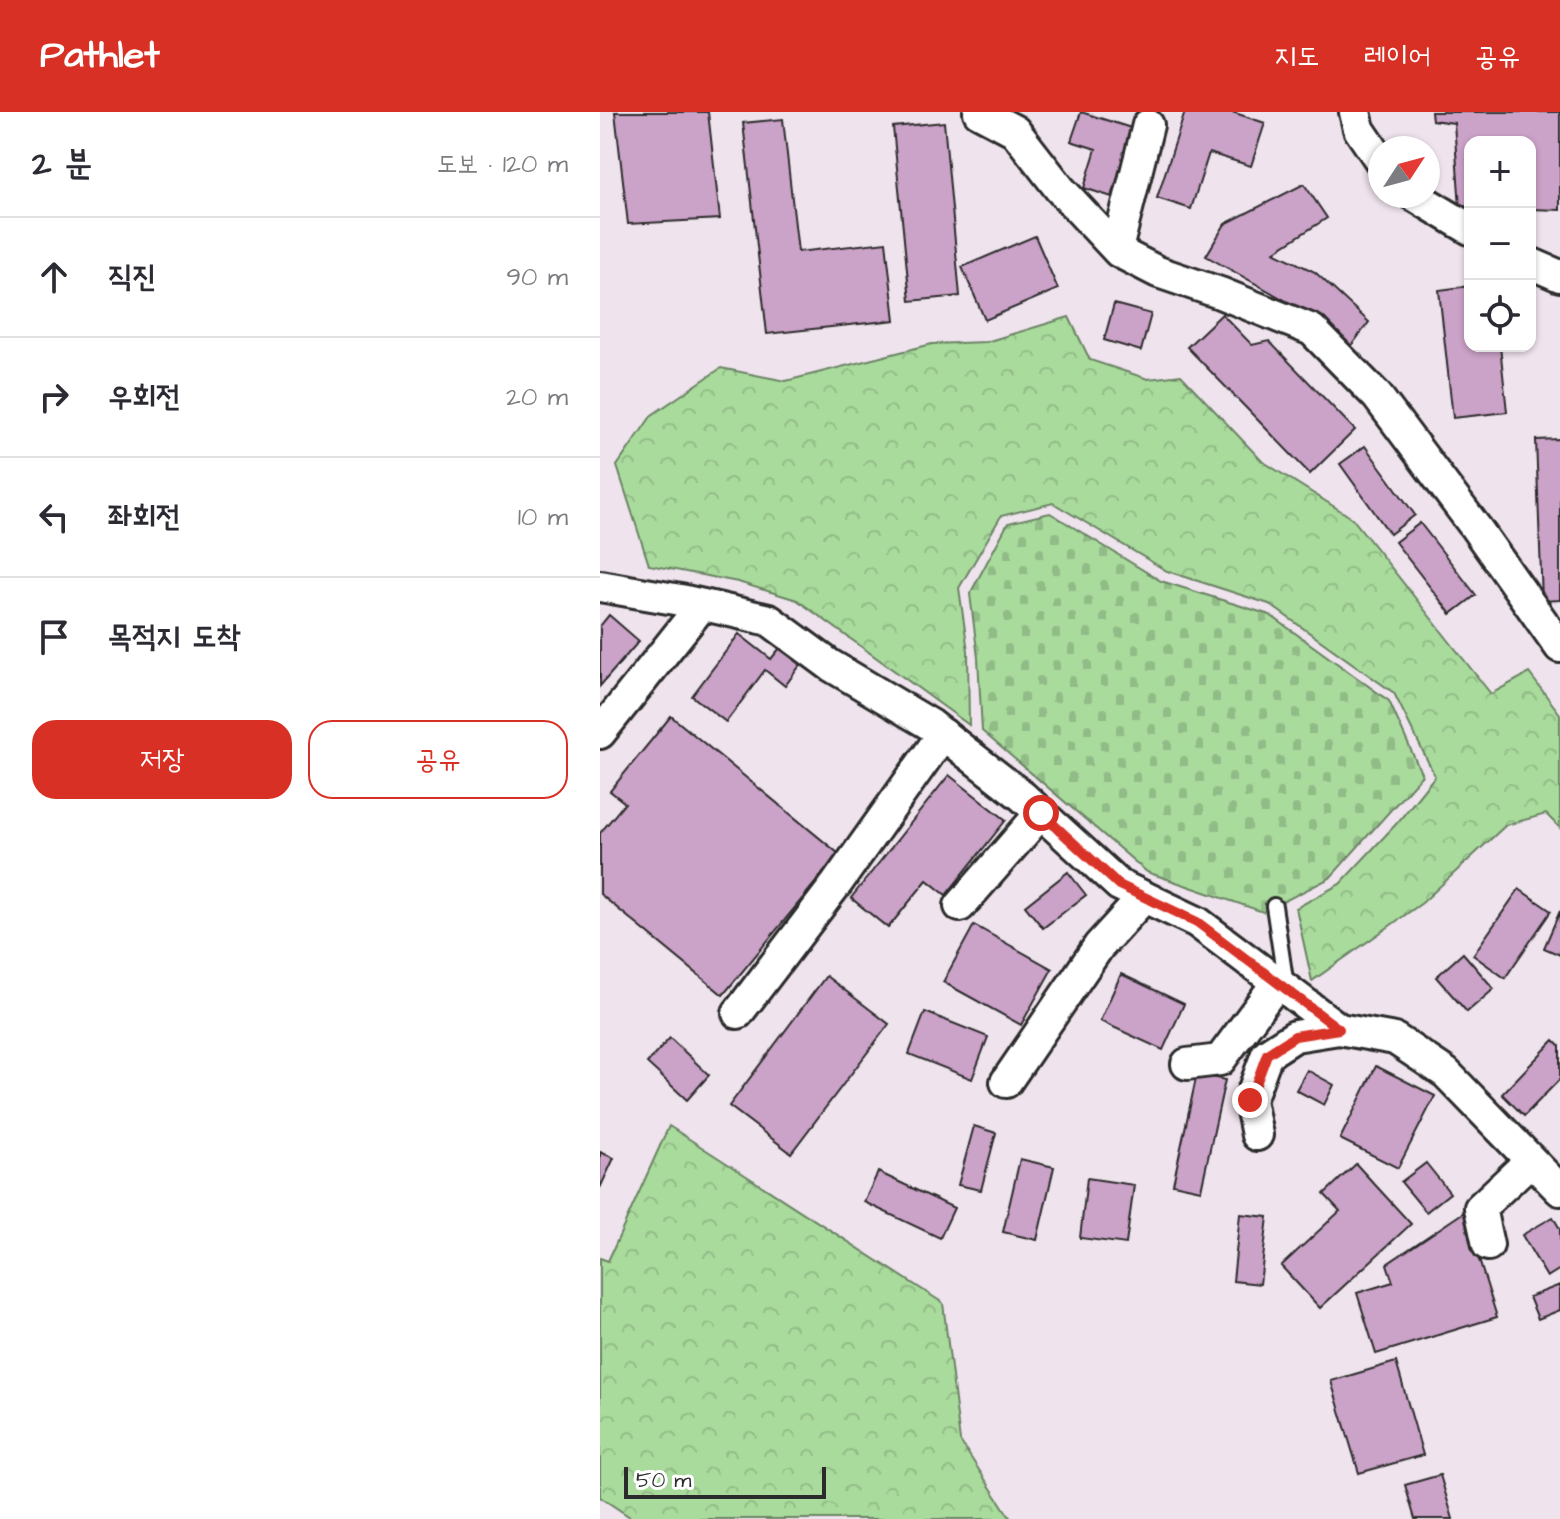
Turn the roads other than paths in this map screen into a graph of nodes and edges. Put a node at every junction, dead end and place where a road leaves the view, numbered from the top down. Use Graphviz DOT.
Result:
graph roads {
  1 [pos="979,112"];
  2 [pos="1355,112"];
  3 [pos="1148,125"];
  4 [pos="1368,142"];
  5 [pos="1435,208"];
  6 [pos="1464,225"];
  7 [pos="1117,249"];
  8 [pos="1536,266"];
  9 [pos="1560,276"];
  10 [pos="600,586"];
  11 [pos="702,605"];
  12 [pos="1560,647"];
  13 [pos="600,733"];
  14 [pos="943,734"];
  15 [pos="1041,813"];
  16 [pos="1144,897"];
  17 [pos="960,906"];
  18 [pos="1274,906"];
  19 [pos="1282,987"];
  20 [pos="738,1013"];
  21 [pos="1339,1029"];
  22 [pos="1187,1064"];
  23 [pos="1006,1082"];
  24 [pos="1257,1135"];
  25 [pos="1530,1161"];
  26 [pos="1560,1190"];
  27 [pos="1488,1245"];
  1 -- 7 [label="street"];
  2 -- 4 [label="street"];
  3 -- 7 [label="street"];
  5 -- 6 [label="street"];
  7 -- 12 [label="street"];
  8 -- 9 [label="street"];
  10 -- 11 [label="street"];
  11 -- 13 [label="street"];
  11 -- 14 [label="street"];
  14 -- 15 [label="street"];
  14 -- 20 [label="street"];
  15 -- 16 [label="street"];
  15 -- 17 [label="street"];
  16 -- 19 [label="street"];
  16 -- 23 [label="street"];
  18 -- 19 [label="lane"];
  19 -- 21 [label="street"];
  19 -- 22 [label="street"];
  21 -- 24 [label="street"];
  21 -- 25 [label="street"];
  25 -- 26 [label="street"];
  25 -- 27 [label="street"];
}
